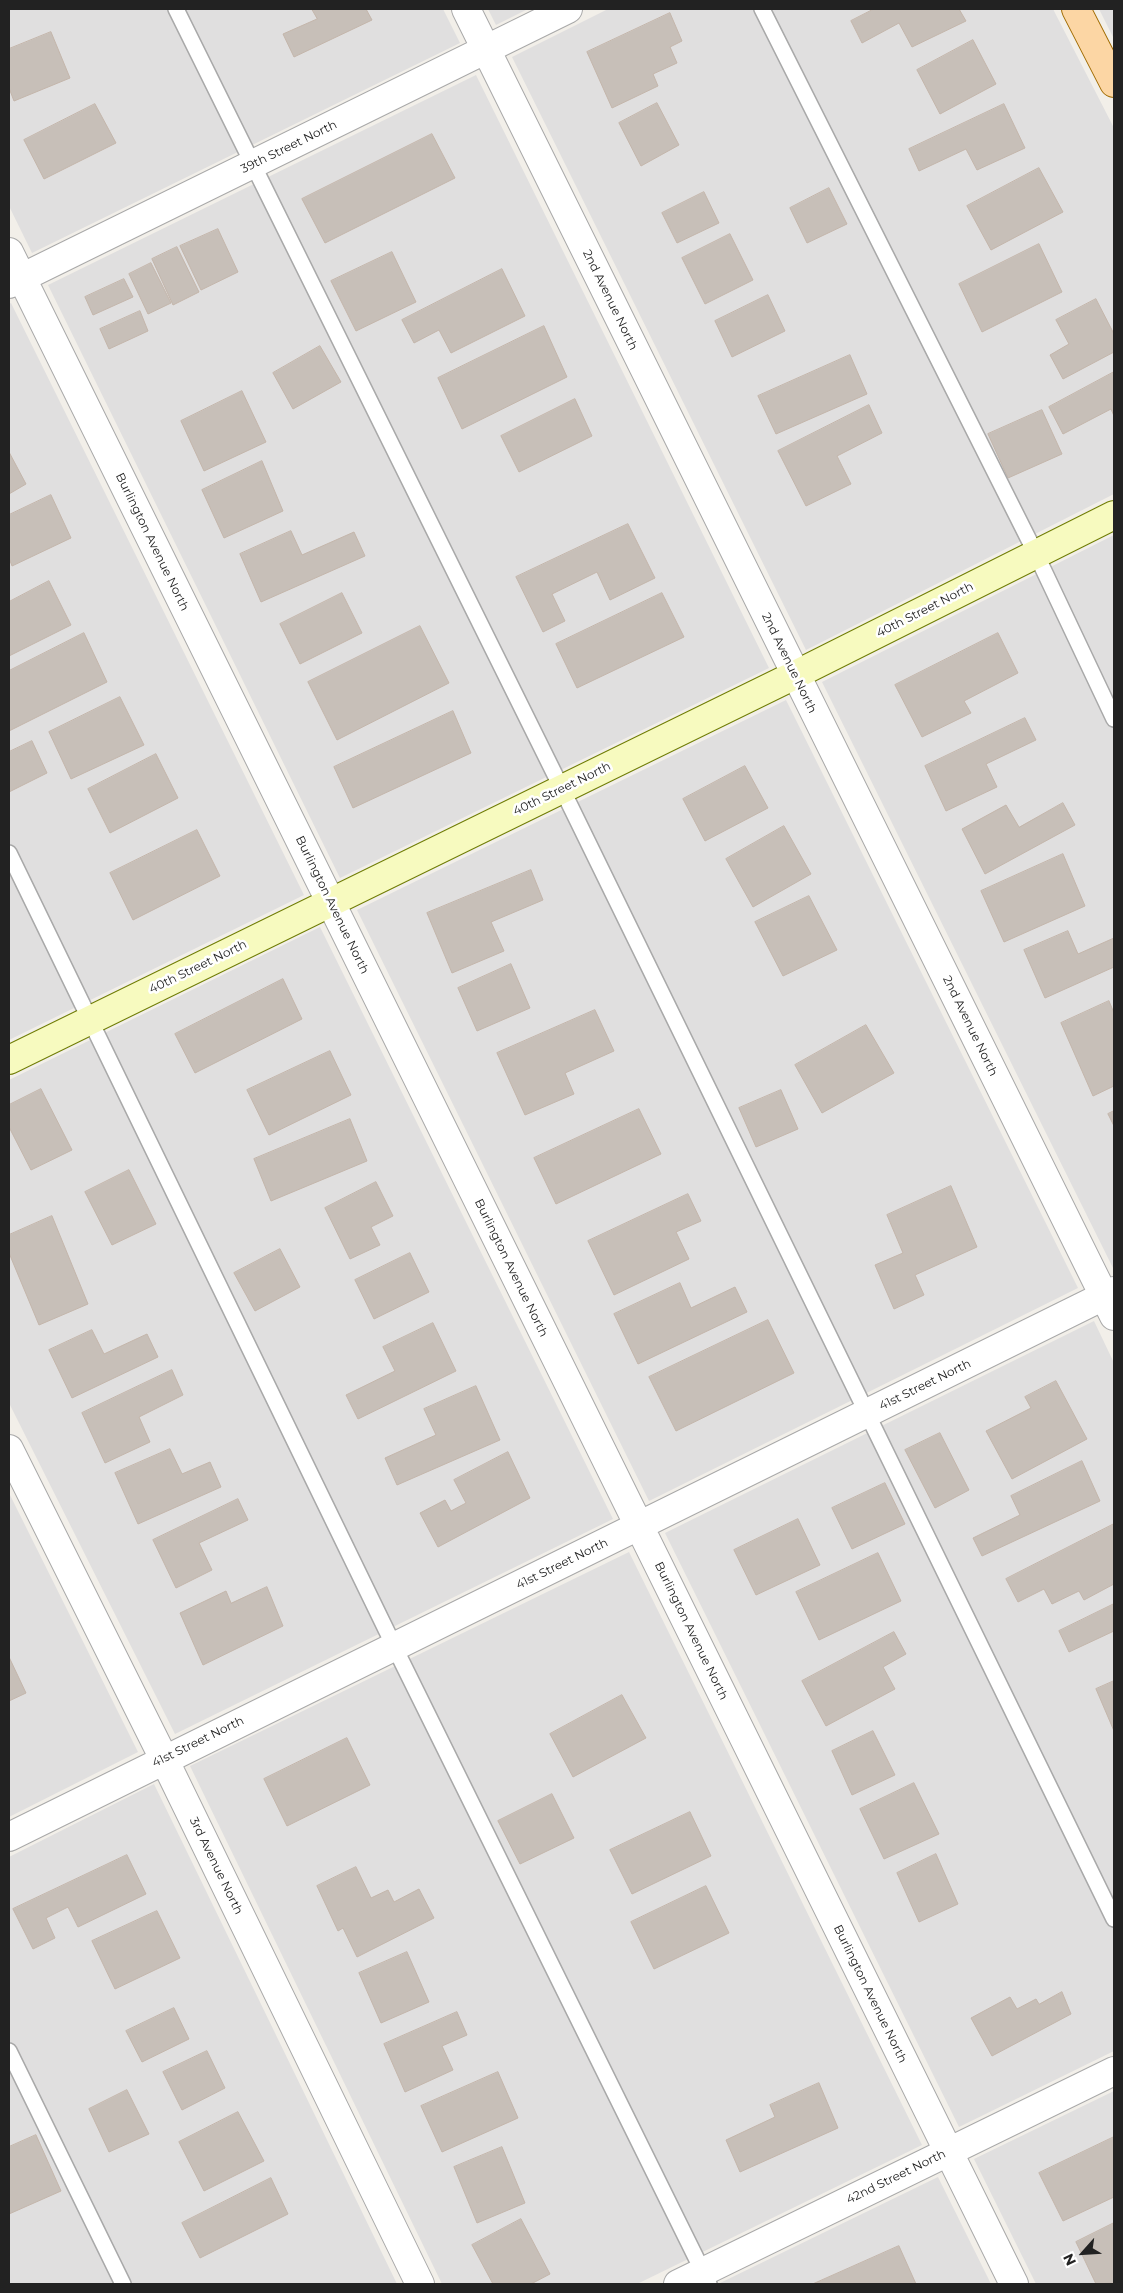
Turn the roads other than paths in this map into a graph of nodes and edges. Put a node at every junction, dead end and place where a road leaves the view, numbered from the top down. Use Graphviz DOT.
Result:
graph roads {
  1 [pos="176,9"];
  2 [pos="466,9"];
  3 [pos="568,9"];
  4 [pos="762,9"];
  5 [pos="1076,9"];
  6 [pos="487,50"];
  7 [pos="1114,83"];
  8 [pos="253,165"];
  9 [pos="9,252"];
  10 [pos="15,281"];
  11 [pos="1114,515"];
  12 [pos="1036,554"];
  13 [pos="795,675"];
  14 [pos="1114,720"];
  15 [pos="562,790"];
  16 [pos="9,853"];
  17 [pos="330,902"];
  18 [pos="91,1020"];
  19 [pos="9,1060"];
  20 [pos="1111,1301"];
  21 [pos="866,1414"];
  22 [pos="9,1449"];
  23 [pos="639,1527"];
  24 [pos="394,1646"];
  25 [pos="164,1759"];
  26 [pos="9,1837"];
  27 [pos="1114,1919"];
  28 [pos="9,2051"];
  29 [pos="1114,2071"];
  30 [pos="948,2152"];
  31 [pos="706,2278"];
  32 [pos="123,2284"];
  33 [pos="420,2284"];
  34 [pos="678,2284"];
  35 [pos="1014,2284"];
  1 -- 8 [label="lane"];
  2 -- 6 [label="street, 2nd Avenue North"];
  3 -- 6 [label="street, 39th Street North"];
  4 -- 12 [label="lane"];
  5 -- 7 [label="main road"];
  6 -- 8 [label="street, 39th Street North"];
  6 -- 13 [label="street, 2nd Avenue North"];
  8 -- 10 [label="street, 39th Street North"];
  8 -- 15 [label="lane"];
  9 -- 10 [label="street, Burlington Avenue North"];
  10 -- 17 [label="street, Burlington Avenue North"];
  11 -- 12 [label="street, 40th Street North"];
  12 -- 13 [label="street, 40th Street North"];
  12 -- 14 [label="lane"];
  13 -- 15 [label="street, 40th Street North"];
  13 -- 20 [label="street, 2nd Avenue North"];
  15 -- 17 [label="street, 40th Street North"];
  15 -- 21 [label="lane"];
  16 -- 18 [label="lane"];
  17 -- 18 [label="street, 40th Street North"];
  17 -- 23 [label="street, Burlington Avenue North"];
  18 -- 19 [label="street, 40th Street North"];
  18 -- 24 [label="lane"];
  20 -- 21 [label="street, 41st Street North"];
  21 -- 23 [label="street, 41st Street North"];
  21 -- 27 [label="lane"];
  22 -- 25 [label="street, 3rd Avenue North"];
  23 -- 24 [label="street, 41st Street North"];
  23 -- 30 [label="street, Burlington Avenue North"];
  24 -- 25 [label="street, 41st Street North"];
  24 -- 31 [label="lane"];
  25 -- 26 [label="street, 41st Street North"];
  25 -- 33 [label="street, 3rd Avenue North"];
  28 -- 32 [label="lane"];
  29 -- 30 [label="street, 42nd Street North"];
  30 -- 31 [label="street, 42nd Street North"];
  30 -- 35 [label="street, Burlington Avenue North"];
  31 -- 34 [label="street, 42nd Street North"];
}
